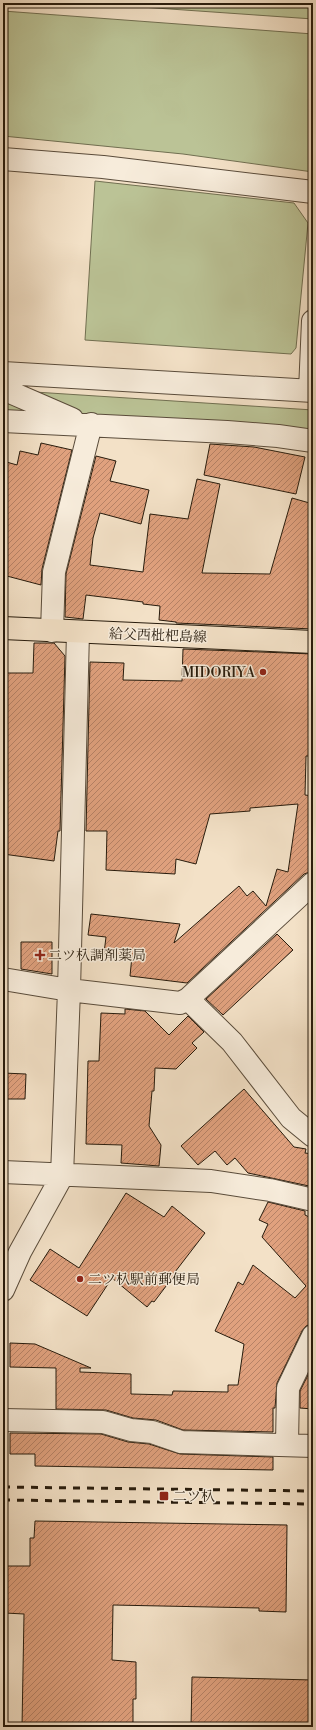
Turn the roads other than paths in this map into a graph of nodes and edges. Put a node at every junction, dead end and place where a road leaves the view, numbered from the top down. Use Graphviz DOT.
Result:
graph roads {
  1 [pos="3,159"];
  2 [pos="313,192"];
  3 [pos="313,321"];
  4 [pos="3,373"];
  5 [pos="3,389"];
  6 [pos="312,391"];
  7 [pos="3,421"];
  8 [pos="81,424"];
  9 [pos="313,441"];
  10 [pos="3,628"];
  11 [pos="52,631"];
  12 [pos="78,632"];
  13 [pos="313,642"];
  14 [pos="313,883"];
  15 [pos="3,979"];
  16 [pos="69,990"];
  17 [pos="188,998"];
  18 [pos="312,1134"];
  19 [pos="3,1172"];
  20 [pos="62,1176"];
  21 [pos="313,1200"];
  22 [pos="3,1290"];
  23 [pos="313,1336"];
  24 [pos="3,1420"];
  25 [pos="287,1445"];
  26 [pos="313,1446"];
  1 -- 2 [label="street"];
  3 -- 6 [label="street"];
  4 -- 6 [label="street"];
  5 -- 8 [label="street"];
  7 -- 8 [label="street"];
  8 -- 9 [label="street"];
  8 -- 11 [label="street"];
  10 -- 11 [label="main road, 給父西枇杷島線"];
  11 -- 12 [label="main road, 給父西枇杷島線"];
  12 -- 13 [label="main road, 給父西枇杷島線"];
  12 -- 16 [label="street"];
  14 -- 17 [label="street"];
  15 -- 16 [label="street"];
  16 -- 17 [label="street"];
  16 -- 20 [label="street"];
  17 -- 18 [label="street"];
  19 -- 20 [label="street"];
  20 -- 21 [label="street"];
  20 -- 22 [label="street"];
  23 -- 25 [label="street"];
  24 -- 25 [label="street"];
  25 -- 26 [label="street"];
}
